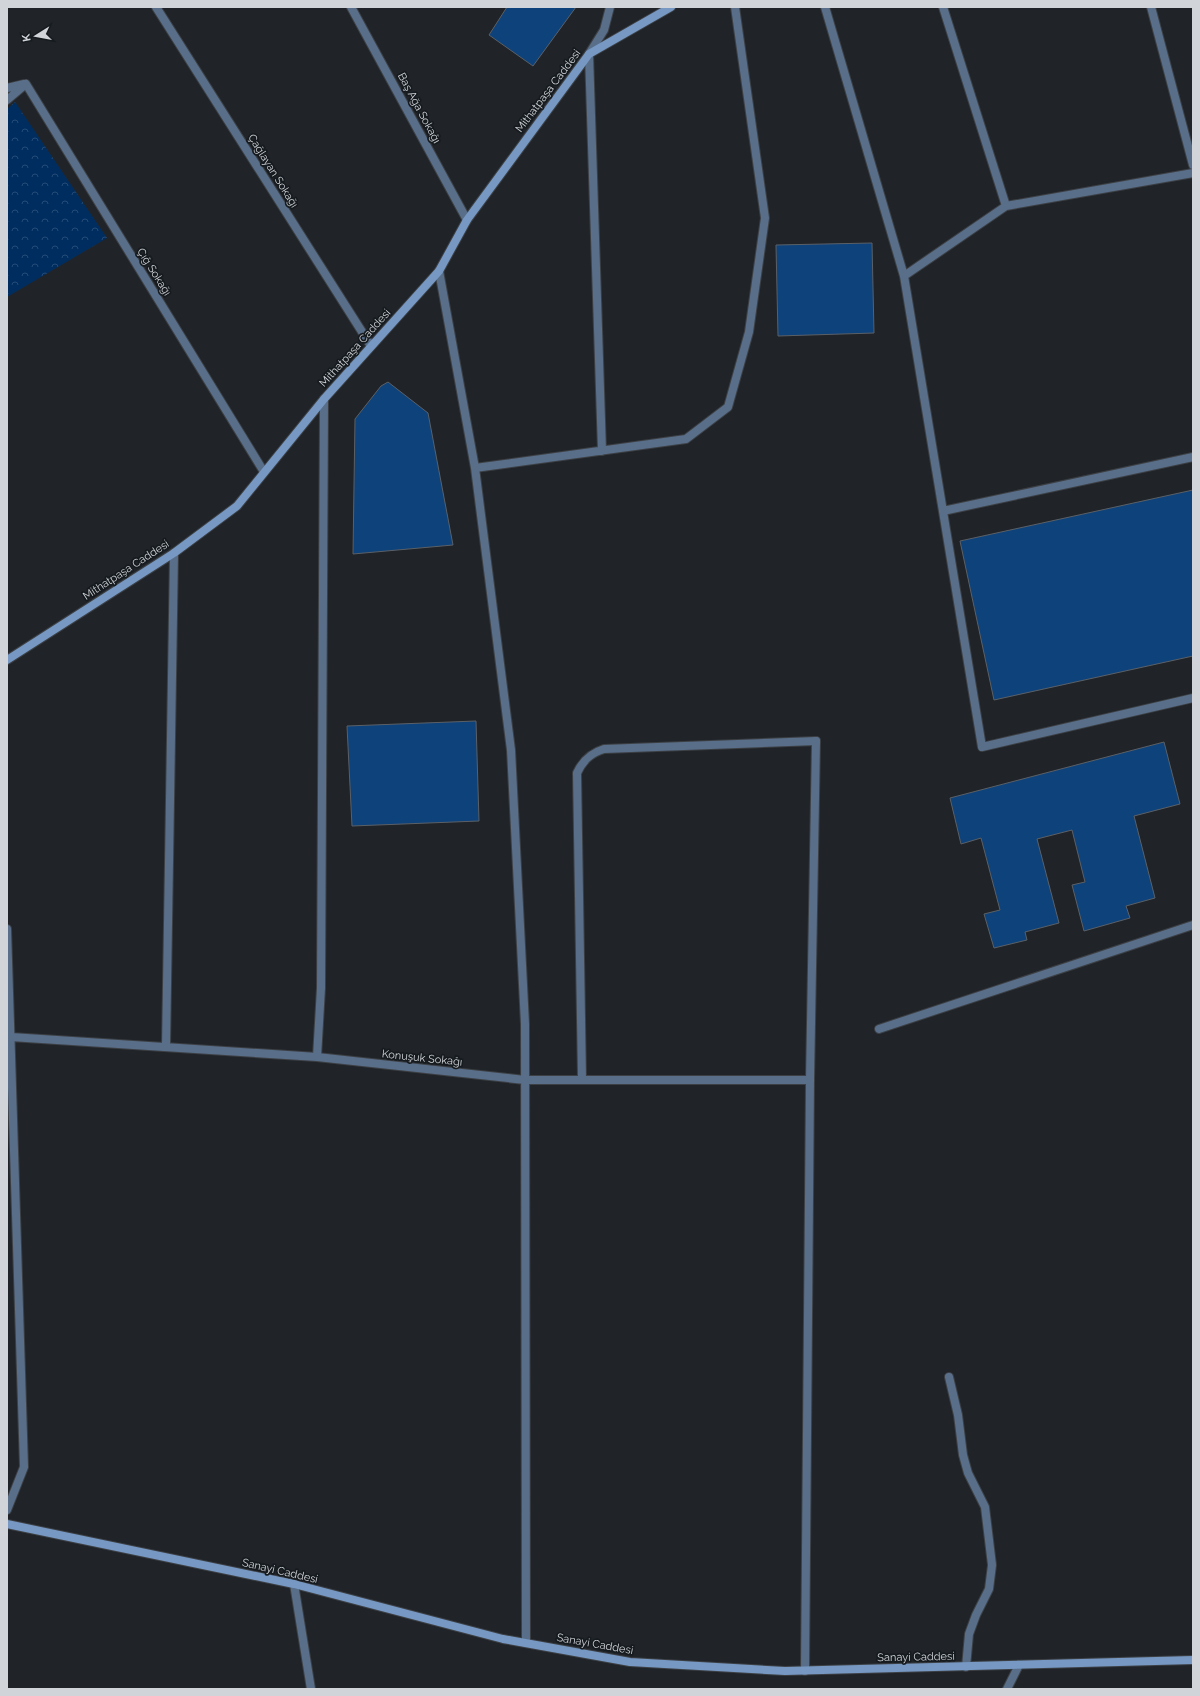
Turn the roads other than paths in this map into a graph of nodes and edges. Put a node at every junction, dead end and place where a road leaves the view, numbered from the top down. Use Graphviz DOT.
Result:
graph roads {
  1 [pos="156,7"];
  2 [pos="352,7"];
  3 [pos="610,7"];
  4 [pos="671,7"];
  5 [pos="735,7"];
  6 [pos="825,7"];
  7 [pos="943,7"];
  8 [pos="1151,7"];
  9 [pos="589,54"];
  10 [pos="26,84"];
  11 [pos="7,88"];
  12 [pos="7,100"];
  13 [pos="1193,165"];
  14 [pos="1193,173"];
  15 [pos="1006,206"];
  16 [pos="467,220"];
  17 [pos="439,271"];
  18 [pos="904,276"];
  19 [pos="371,346"];
  20 [pos="324,399"];
  21 [pos="602,450"];
  22 [pos="1193,457"];
  23 [pos="475,468"];
  24 [pos="264,472"];
  25 [pos="942,511"];
  26 [pos="174,553"];
  27 [pos="7,660"];
  28 [pos="1193,698"];
  29 [pos="1193,924"];
  30 [pos="7,929"];
  31 [pos="879,1029"];
  32 [pos="11,1037"];
  33 [pos="166,1047"];
  34 [pos="317,1057"];
  35 [pos="525,1080"];
  36 [pos="582,1080"];
  37 [pos="810,1080"];
  38 [pos="949,1377"];
  39 [pos="7,1510"];
  40 [pos="7,1524"];
  41 [pos="294,1584"];
  42 [pos="526,1643"];
  43 [pos="1193,1660"];
  44 [pos="1019,1665"];
  45 [pos="966,1666"];
  46 [pos="804,1671"];
  47 [pos="311,1689"];
  48 [pos="1007,1689"];
  1 -- 19 [label="street, Çağlayan Sokağı"];
  2 -- 16 [label="street, Baş Ağa Sokağı"];
  3 -- 9 [label="street"];
  4 -- 9 [label="main road, Mithatpaşa Caddesi"];
  5 -- 21 [label="street"];
  6 -- 18 [label="street"];
  7 -- 15 [label="street"];
  8 -- 13 [label="street"];
  9 -- 16 [label="main road, Mithatpaşa Caddesi"];
  9 -- 21 [label="street"];
  10 -- 11 [label="street"];
  10 -- 12 [label="street"];
  10 -- 24 [label="street, Çığ Sokağı"];
  14 -- 15 [label="street"];
  15 -- 18 [label="street"];
  16 -- 17 [label="main road, Mithatpaşa Caddesi"];
  17 -- 19 [label="main road, Mithatpaşa Caddesi"];
  17 -- 23 [label="street"];
  18 -- 25 [label="street"];
  19 -- 20 [label="main road, Mithatpaşa Caddesi"];
  20 -- 24 [label="main road, Mithatpaşa Caddesi"];
  20 -- 34 [label="street"];
  21 -- 23 [label="street"];
  22 -- 25 [label="street"];
  23 -- 35 [label="street"];
  24 -- 26 [label="main road, Mithatpaşa Caddesi"];
  25 -- 28 [label="street"];
  26 -- 27 [label="main road, Mithatpaşa Caddesi"];
  26 -- 33 [label="street"];
  29 -- 31 [label="street"];
  30 -- 32 [label="street"];
  32 -- 33 [label="street, Konuşuk Sokağı"];
  32 -- 39 [label="street"];
  33 -- 34 [label="street, Konuşuk Sokağı"];
  34 -- 35 [label="street, Konuşuk Sokağı"];
  35 -- 36 [label="street, Konuşuk Sokağı"];
  35 -- 42 [label="street"];
  36 -- 37 [label="street, Konuşuk Sokağı"];
  36 -- 37 [label="street"];
  37 -- 46 [label="street"];
  38 -- 45 [label="street"];
  40 -- 41 [label="main road, Sanayi Caddesi"];
  41 -- 42 [label="main road, Sanayi Caddesi"];
  41 -- 47 [label="street"];
  42 -- 46 [label="main road, Sanayi Caddesi"];
  43 -- 44 [label="main road, Sanayi Caddesi"];
  44 -- 45 [label="main road, Sanayi Caddesi"];
  44 -- 48 [label="street"];
  45 -- 46 [label="main road, Sanayi Caddesi"];
}
